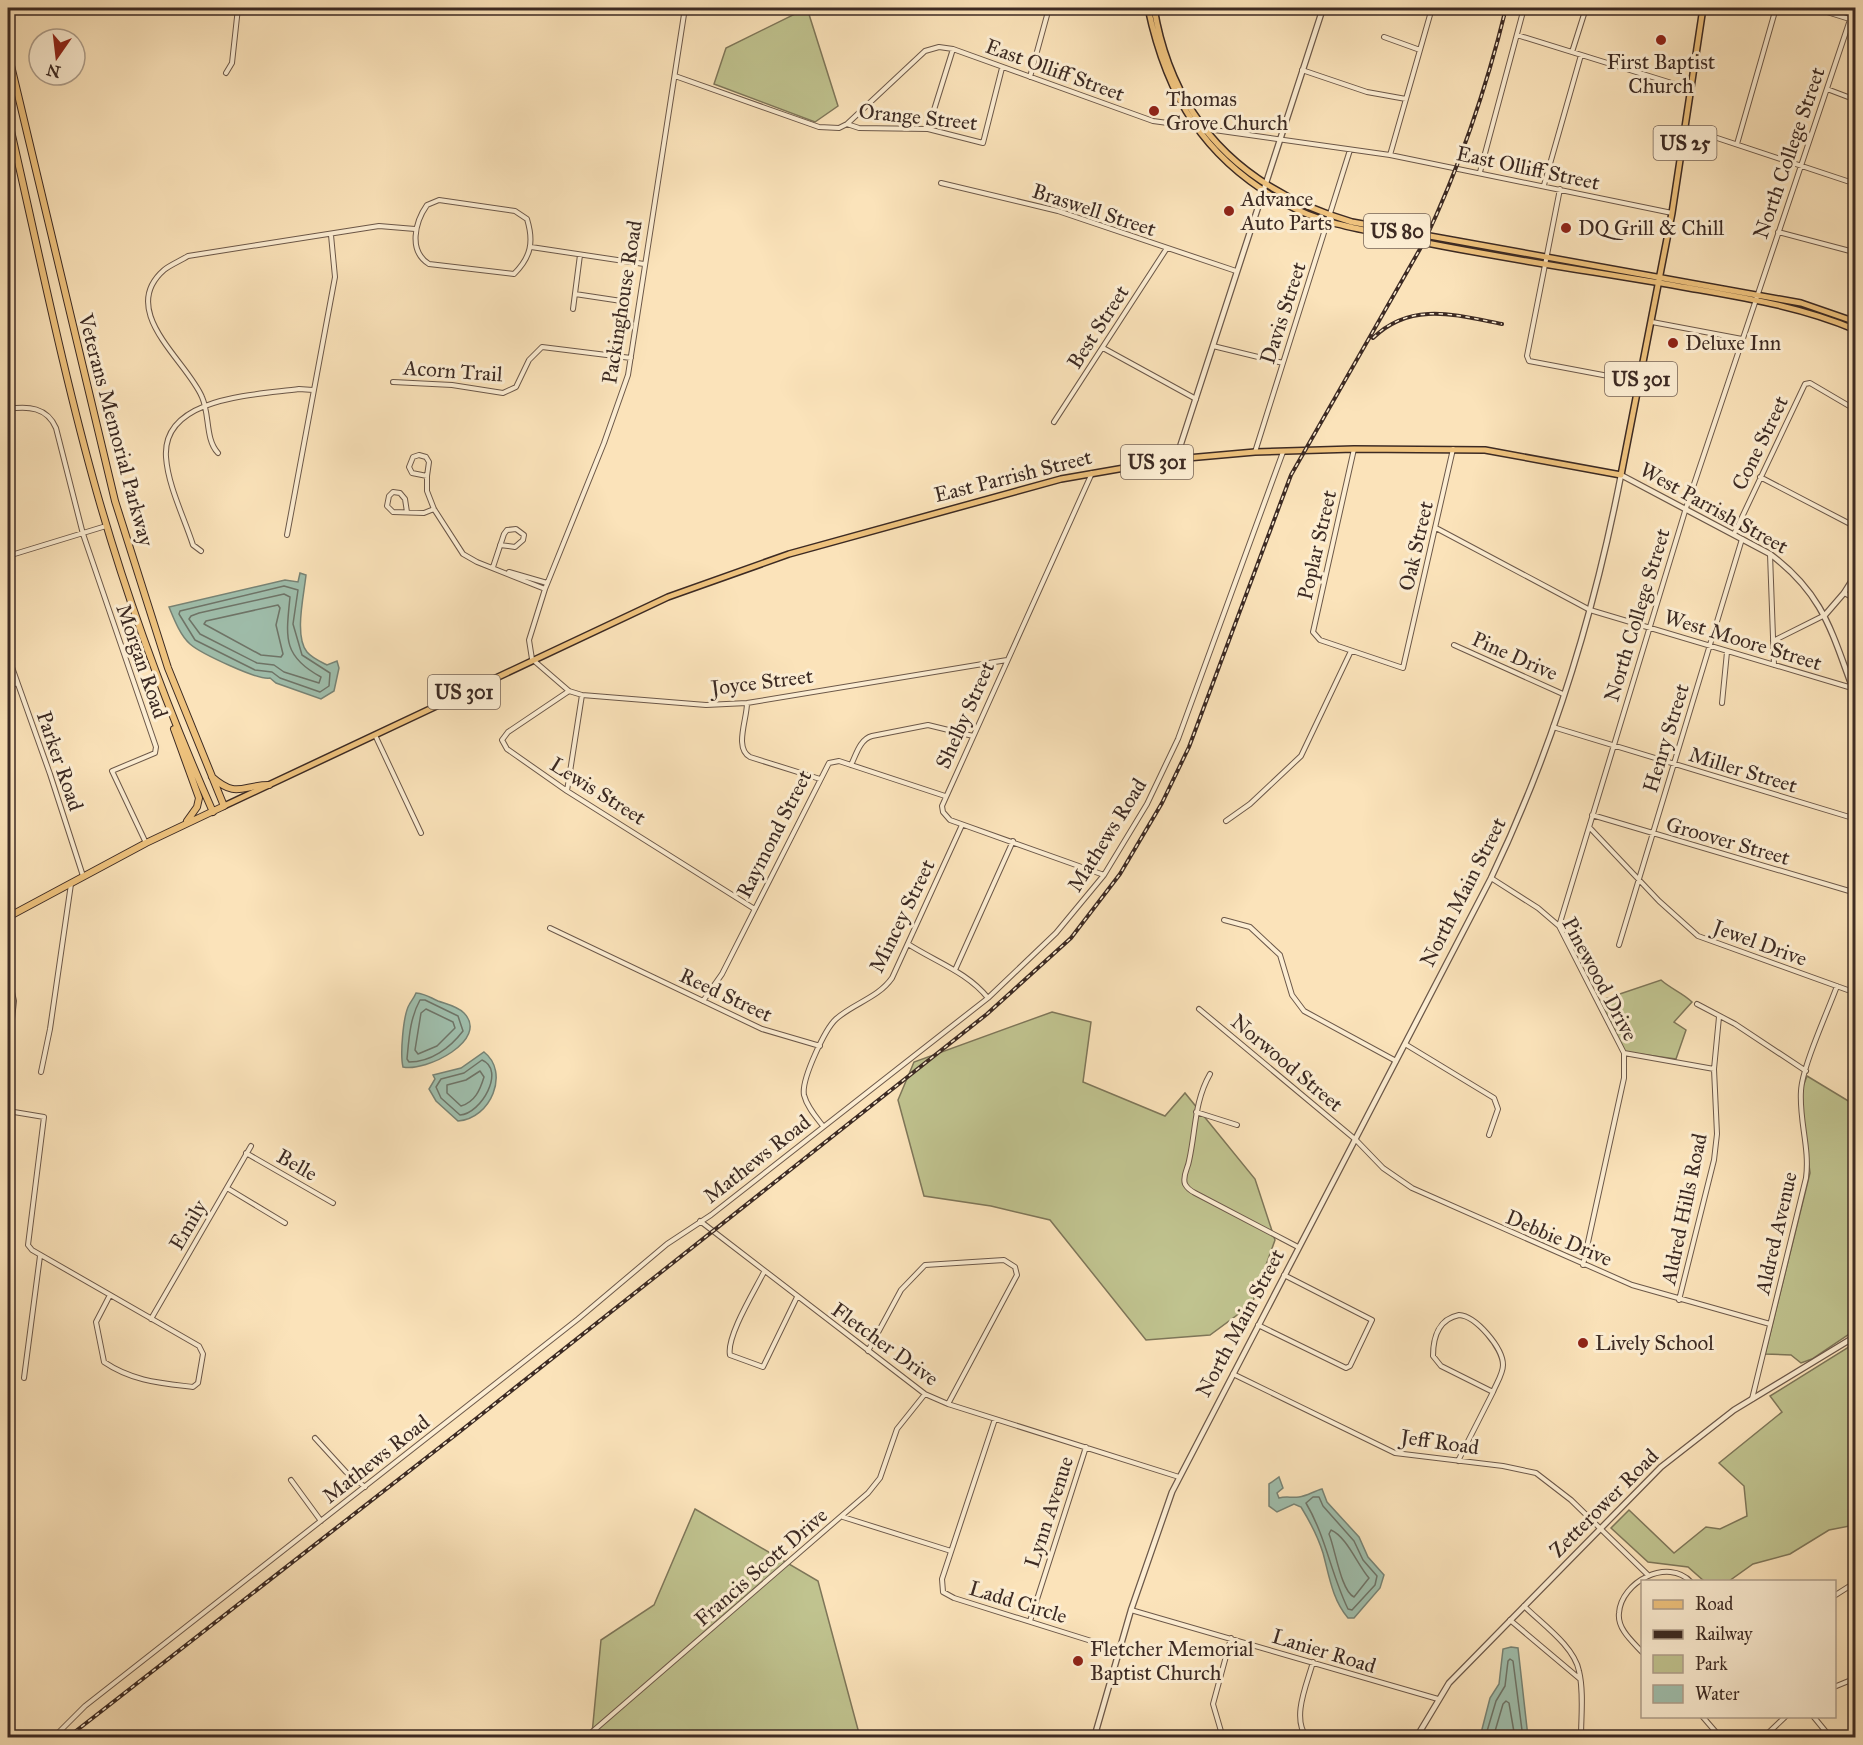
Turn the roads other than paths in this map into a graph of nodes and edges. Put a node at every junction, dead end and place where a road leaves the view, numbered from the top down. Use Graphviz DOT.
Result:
graph roads {
  1 [pos="238,8"];
  2 [pos="686,8"];
  3 [pos="1049,8"];
  4 [pos="1148,8"];
  5 [pos="1154,8"];
  6 [pos="1232,8"];
  7 [pos="1272,8"];
  8 [pos="1323,8"];
  9 [pos="1421,8"];
  10 [pos="1524,8"];
  11 [pos="1586,8"];
  12 [pos="1702,8"];
  13 [pos="1776,8"];
  14 [pos="1814,8"];
  15 [pos="1854,8"];
  16 [pos="1431,9"];
  17 [pos="1850,19"];
  18 [pos="1856,21"];
  19 [pos="1517,35"];
  20 [pos="1384,37"];
  21 [pos="953,49"];
  22 [pos="1420,50"];
  23 [pos="1572,52"];
  24 [pos="8,53"];
  25 [pos="1581,55"];
  26 [pos="1002,68"];
  27 [pos="1302,70"];
  28 [pos="226,73"];
  29 [pos="675,76"];
  30 [pos="1030,77"];
  31 [pos="1692,89"];
  32 [pos="1827,89"];
  33 [pos="1406,99"];
  34 [pos="1856,100"];
  35 [pos="8,118"];
  36 [pos="847,124"];
  37 [pos="1196,127"];
  38 [pos="1204,128"];
  39 [pos="1687,128"];
  40 [pos="928,129"];
  41 [pos="1279,140"];
  42 [pos="1737,144"];
  43 [pos="1350,150"];
  44 [pos="1390,155"];
  45 [pos="1801,165"];
  46 [pos="1480,172"];
  47 [pos="942,183"];
  48 [pos="1856,184"];
  49 [pos="1544,185"];
  50 [pos="1263,187"];
  51 [pos="1560,189"];
  52 [pos="1672,213"];
  53 [pos="1329,219"];
  54 [pos="415,229"];
  55 [pos="1778,232"];
  56 [pos="331,235"];
  57 [pos="531,247"];
  58 [pos="1167,248"];
  59 [pos="580,255"];
  60 [pos="1856,255"];
  61 [pos="1547,257"];
  62 [pos="644,264"];
  63 [pos="1546,264"];
  64 [pos="1236,271"];
  65 [pos="1660,280"];
  66 [pos="574,294"];
  67 [pos="1756,297"];
  68 [pos="628,302"];
  69 [pos="573,309"];
  70 [pos="1652,322"];
  71 [pos="1856,322"];
  72 [pos="1856,330"];
  73 [pos="1742,339"];
  74 [pos="1213,346"];
  75 [pos="1103,348"];
  76 [pos="632,358"];
  77 [pos="1282,363"];
  78 [pos="393,382"];
  79 [pos="1640,382"];
  80 [pos="313,390"];
  81 [pos="1196,399"];
  82 [pos="205,404"];
  83 [pos="8,409"];
  84 [pos="1856,410"];
  85 [pos="1054,422"];
  86 [pos="1354,449"];
  87 [pos="1453,449"];
  88 [pos="1284,451"];
  89 [pos="1255,452"];
  90 [pos="218,453"];
  91 [pos="1176,459"];
  92 [pos="1092,472"];
  93 [pos="1621,475"];
  94 [pos="428,476"];
  95 [pos="1760,477"];
  96 [pos="1686,508"];
  97 [pos="434,509"];
  98 [pos="406,512"];
  99 [pos="107,526"];
  100 [pos="1856,527"];
  101 [pos="1436,528"];
  102 [pos="83,534"];
  103 [pos="1734,534"];
  104 [pos="287,535"];
  105 [pos="1742,539"];
  106 [pos="500,546"];
  107 [pos="201,551"];
  108 [pos="1770,554"];
  109 [pos="8,556"];
  110 [pos="493,567"];
  111 [pos="506,572"];
  112 [pos="1856,574"];
  113 [pos="547,583"];
  114 [pos="545,589"];
  115 [pos="1844,593"];
  116 [pos="1856,599"];
  117 [pos="1590,610"];
  118 [pos="1825,615"];
  119 [pos="1649,627"];
  120 [pos="1773,641"];
  121 [pos="1454,645"];
  122 [pos="1710,646"];
  123 [pos="1351,651"];
  124 [pos="1727,652"];
  125 [pos="8,656"];
  126 [pos="532,659"];
  127 [pos="1006,660"];
  128 [pos="1774,665"];
  129 [pos="17,683"];
  130 [pos="8,686"];
  131 [pos="1852,688"];
  132 [pos="569,691"];
  133 [pos="1563,694"];
  134 [pos="582,695"];
  135 [pos="1856,697"];
  136 [pos="747,704"];
  137 [pos="1722,704"];
  138 [pos="167,705"];
  139 [pos="1553,727"];
  140 [pos="374,735"];
  141 [pos="973,735"];
  142 [pos="1612,747"];
  143 [pos="1673,764"];
  144 [pos="851,765"];
  145 [pos="210,775"];
  146 [pos="820,779"];
  147 [pos="269,785"];
  148 [pos="567,791"];
  149 [pos="945,796"];
  150 [pos="224,806"];
  151 [pos="213,812"];
  152 [pos="1592,815"];
  153 [pos="1856,819"];
  154 [pos="1226,821"];
  155 [pos="962,825"];
  156 [pos="183,826"];
  157 [pos="1589,827"];
  158 [pos="421,833"];
  159 [pos="1653,835"];
  160 [pos="1013,841"];
  161 [pos="146,843"];
  162 [pos="1104,875"];
  163 [pos="83,877"];
  164 [pos="1491,878"];
  165 [pos="1639,880"];
  166 [pos="71,884"];
  167 [pos="1856,893"];
  168 [pos="753,908"];
  169 [pos="8,917"];
  170 [pos="1224,920"];
  171 [pos="1559,926"];
  172 [pos="549,928"];
  173 [pos="908,944"];
  174 [pos="1619,945"];
  175 [pos="955,969"];
  176 [pos="8,975"];
  177 [pos="1837,986"];
  178 [pos="1856,993"];
  179 [pos="988,998"];
  180 [pos="703,1001"];
  181 [pos="1696,1004"];
  182 [pos="1199,1009"];
  183 [pos="1719,1017"];
  184 [pos="1405,1044"];
  185 [pos="820,1046"];
  186 [pos="1624,1053"];
  187 [pos="8,1054"];
  188 [pos="1396,1061"];
  189 [pos="1714,1069"];
  190 [pos="1806,1071"];
  191 [pos="40,1072"];
  192 [pos="1210,1074"];
  193 [pos="8,1112"];
  194 [pos="1196,1112"];
  195 [pos="1237,1125"];
  196 [pos="824,1126"];
  197 [pos="1489,1136"];
  198 [pos="1356,1140"];
  199 [pos="251,1146"];
  200 [pos="246,1154"];
  201 [pos="226,1188"];
  202 [pos="333,1203"];
  203 [pos="700,1221"];
  204 [pos="285,1223"];
  205 [pos="1299,1247"];
  206 [pos="40,1257"];
  207 [pos="1583,1265"];
  208 [pos="764,1272"];
  209 [pos="1284,1275"];
  210 [pos="110,1295"];
  211 [pos="797,1297"];
  212 [pos="1679,1300"];
  213 [pos="152,1319"];
  214 [pos="1770,1324"];
  215 [pos="1258,1325"];
  216 [pos="1856,1336"];
  217 [pos="868,1351"];
  218 [pos="1232,1374"];
  219 [pos="24,1378"];
  220 [pos="1492,1392"];
  221 [pos="925,1394"];
  222 [pos="1752,1399"];
  223 [pos="948,1404"];
  224 [pos="995,1419"];
  225 [pos="315,1438"];
  226 [pos="1086,1447"];
  227 [pos="1458,1461"];
  228 [pos="1179,1477"];
  229 [pos="291,1480"];
  230 [pos="365,1487"];
  231 [pos="843,1517"];
  232 [pos="321,1521"];
  233 [pos="1602,1529"];
  234 [pos="951,1551"];
  235 [pos="1648,1575"];
  236 [pos="1642,1580"];
  237 [pos="1689,1580"];
  238 [pos="1641,1581"];
  239 [pos="1856,1582"];
  240 [pos="1836,1595"];
  241 [pos="1524,1606"];
  242 [pos="1131,1610"];
  243 [pos="1510,1620"];
  244 [pos="1030,1621"];
  245 [pos="1231,1638"];
  246 [pos="1120,1650"];
  247 [pos="1641,1651"];
  248 [pos="1313,1662"];
  249 [pos="1856,1678"];
  250 [pos="1580,1679"];
  251 [pos="1836,1686"];
  252 [pos="1438,1700"];
  253 [pos="1704,1718"];
  254 [pos="1784,1718"];
  255 [pos="1815,1718"];
  256 [pos="53,1737"];
  257 [pos="585,1737"];
  258 [pos="1095,1737"];
  259 [pos="1223,1737"];
  260 [pos="1306,1737"];
  261 [pos="1416,1737"];
  262 [pos="1581,1737"];
  263 [pos="1721,1737"];
  264 [pos="1763,1737"];
  265 [pos="1831,1737"];
  1 -- 28 [label="street"];
  2 -- 29 [label="street, Packinghouse Road"];
  3 -- 30 [label="street"];
  4 -- 37 [label="main road, US 80"];
  5 -- 38 [label="main road, US 80"];
  6 -- 7 [label="street"];
  8 -- 27 [label="street"];
  9 -- 16 [label="street"];
  10 -- 19 [label="street"];
  11 -- 23 [label="street"];
  12 -- 31 [label="main road, North Main Street / US 25"];
  13 -- 42 [label="street"];
  14 -- 17 [label="street"];
  15 -- 17 [label="street, North College Street"];
  16 -- 22 [label="street"];
  17 -- 18 [label="street"];
  17 -- 32 [label="street, North College Street"];
  19 -- 23 [label="street"];
  19 -- 46 [label="street"];
  20 -- 22 [label="street"];
  21 -- 26 [label="street, East Olliff Street"];
  21 -- 36 [label="street, East Olliff Street"];
  21 -- 40 [label="street"];
  22 -- 33 [label="street"];
  23 -- 25 [label="street"];
  24 -- 145 [label="highway, Veterans Memorial Parkway"];
  25 -- 31 [label="street"];
  25 -- 49 [label="street"];
  26 -- 30 [label="street, East Olliff Street"];
  26 -- 40 [label="street, Orange Street"];
  27 -- 33 [label="street"];
  27 -- 41 [label="street"];
  29 -- 36 [label="street"];
  29 -- 62 [label="street, Packinghouse Road"];
  30 -- 37 [label="street, East Olliff Street"];
  31 -- 39 [label="main road, North Main Street / US 25"];
  32 -- 34 [label="street"];
  32 -- 45 [label="street, North College Street"];
  33 -- 44 [label="street"];
  35 -- 99 [label="highway, Veterans Memorial Parkway"];
  36 -- 40 [label="street, Orange Street"];
  37 -- 38 [label="street, East Olliff Street"];
  37 -- 50 [label="main road, US 80"];
  38 -- 41 [label="street, East Olliff Street"];
  38 -- 50 [label="main road, US 80"];
  39 -- 42 [label="street"];
  39 -- 52 [label="main road, North Main Street / US 25"];
  41 -- 43 [label="street, East Olliff Street"];
  41 -- 50 [label="street"];
  42 -- 45 [label="street"];
  43 -- 44 [label="street, East Olliff Street"];
  43 -- 53 [label="street, Davis Street"];
  44 -- 46 [label="street, East Olliff Street"];
  45 -- 48 [label="street"];
  45 -- 55 [label="street, North College Street"];
  46 -- 49 [label="street, East Olliff Street"];
  47 -- 58 [label="street, Braswell Street"];
  49 -- 51 [label="street, East Olliff Street"];
  50 -- 53 [label="main road, US 80"];
  50 -- 64 [label="street"];
  51 -- 52 [label="street, East Olliff Street"];
  51 -- 61 [label="street"];
  52 -- 65 [label="main road, North Main Street / US 25"];
  53 -- 61 [label="main road, US 80"];
  53 -- 63 [label="main road, US 80"];
  53 -- 77 [label="street, Davis Street"];
  54 -- 56 [label="street"];
  54 -- 57 [label="street"];
  54 -- 57 [label="street"];
  55 -- 60 [label="street"];
  55 -- 67 [label="street, North College Street"];
  56 -- 80 [label="street"];
  56 -- 82 [label="street"];
  57 -- 59 [label="street"];
  58 -- 64 [label="street, Braswell Street"];
  58 -- 75 [label="street, Best Street"];
  59 -- 62 [label="street"];
  59 -- 66 [label="street"];
  61 -- 63 [label="street"];
  61 -- 65 [label="main road, US 80"];
  62 -- 76 [label="street, Packinghouse Road"];
  63 -- 65 [label="main road, US 80"];
  63 -- 79 [label="street"];
  64 -- 74 [label="street"];
  65 -- 67 [label="main road"];
  65 -- 70 [label="main road, North Main Street / US 301"];
  66 -- 68 [label="street"];
  66 -- 69 [label="street"];
  67 -- 71 [label="main road"];
  67 -- 72 [label="main road"];
  67 -- 73 [label="street, North College Street"];
  70 -- 73 [label="street"];
  70 -- 79 [label="main road, North Main Street / US 301"];
  73 -- 96 [label="street, North College Street"];
  74 -- 77 [label="street"];
  74 -- 81 [label="street"];
  75 -- 81 [label="street"];
  75 -- 85 [label="street, Best Street"];
  76 -- 78 [label="street, Acorn Trail"];
  76 -- 113 [label="street, Packinghouse Road"];
  77 -- 89 [label="street, Davis Street"];
  79 -- 93 [label="main road, North Main Street / US 301"];
  80 -- 82 [label="street"];
  80 -- 104 [label="street"];
  81 -- 91 [label="street"];
  82 -- 90 [label="street"];
  82 -- 107 [label="street"];
  83 -- 102 [label="street"];
  84 -- 95 [label="street, Cone Street"];
  86 -- 87 [label="main road, East Parrish Street / US 301"];
  86 -- 88 [label="main road, East Parrish Street / US 301"];
  86 -- 123 [label="street, Poplar Street"];
  87 -- 93 [label="main road, East Parrish Street / US 301"];
  87 -- 101 [label="street, Oak Street"];
  88 -- 89 [label="main road, East Parrish Street / US 301"];
  88 -- 162 [label="street, Mathews Road"];
  89 -- 91 [label="main road, East Parrish Street / US 301"];
  91 -- 92 [label="main road, East Parrish Street / US 301"];
  92 -- 126 [label="main road, East Parrish Street / US 301"];
  92 -- 127 [label="street, Shelby Street"];
  93 -- 96 [label="street, West Parrish Street"];
  93 -- 117 [label="street, North Main Street"];
  94 -- 94 [label="street"];
  94 -- 97 [label="street"];
  95 -- 100 [label="street"];
  95 -- 103 [label="street, Cone Street"];
  96 -- 103 [label="street, West Parrish Street"];
  96 -- 119 [label="street, North College Street"];
  97 -- 98 [label="street"];
  97 -- 110 [label="street"];
  98 -- 98 [label="street"];
  99 -- 102 [label="street"];
  99 -- 138 [label="highway, Veterans Memorial Parkway"];
  101 -- 117 [label="street, West Moore Street"];
  101 -- 123 [label="street, Oak Street"];
  102 -- 109 [label="street"];
  102 -- 161 [label="street, Morgan Road"];
  103 -- 105 [label="street, West Parrish Street"];
  105 -- 108 [label="street, West Parrish Street"];
  105 -- 122 [label="street, Henry Street"];
  106 -- 106 [label="street"];
  106 -- 110 [label="street"];
  108 -- 118 [label="street, West Parrish Street"];
  108 -- 120 [label="street"];
  110 -- 111 [label="street"];
  111 -- 113 [label="street"];
  111 -- 114 [label="street"];
  112 -- 115 [label="street"];
  113 -- 114 [label="street, Packinghouse Road"];
  114 -- 126 [label="street, Packinghouse Road"];
  115 -- 116 [label="street"];
  115 -- 118 [label="street"];
  117 -- 119 [label="street, West Moore Street"];
  117 -- 133 [label="street, North Main Street"];
  118 -- 120 [label="street"];
  118 -- 131 [label="street, West Parrish Street"];
  119 -- 122 [label="street, West Moore Street"];
  119 -- 142 [label="street, North College Street"];
  120 -- 128 [label="street"];
  121 -- 133 [label="street, Pine Drive"];
  122 -- 124 [label="street, West Moore Street"];
  122 -- 143 [label="street, Henry Street"];
  123 -- 154 [label="street"];
  124 -- 128 [label="street, West Moore Street"];
  124 -- 137 [label="street"];
  125 -- 129 [label="street, Parker Road"];
  126 -- 132 [label="street, Joyce Street"];
  126 -- 140 [label="main road, US 301"];
  127 -- 136 [label="street, Joyce Street"];
  127 -- 141 [label="street, Shelby Street"];
  128 -- 131 [label="street, West Moore Street"];
  129 -- 130 [label="street"];
  129 -- 163 [label="street, Parker Road"];
  131 -- 135 [label="street, West Parrish Street"];
  132 -- 134 [label="street, Joyce Street"];
  132 -- 148 [label="street, Lewis Street"];
  133 -- 139 [label="street, North Main Street"];
  134 -- 136 [label="street, Joyce Street"];
  134 -- 148 [label="street"];
  136 -- 146 [label="street"];
  138 -- 151 [label="highway, Veterans Memorial Parkway"];
  138 -- 156 [label="highway"];
  139 -- 142 [label="street, Miller Street"];
  139 -- 164 [label="street, North Main Street"];
  140 -- 147 [label="main road, US 301"];
  140 -- 158 [label="street"];
  141 -- 144 [label="street"];
  141 -- 149 [label="street, Shelby Street"];
  142 -- 143 [label="street, Miller Street"];
  142 -- 152 [label="street, North College Street"];
  143 -- 153 [label="street, Miller Street"];
  143 -- 159 [label="street, Henry Street"];
  144 -- 146 [label="street, Raymond Street"];
  144 -- 149 [label="street"];
  145 -- 147 [label="highway"];
  145 -- 150 [label="highway, Veterans Memorial Parkway"];
  146 -- 168 [label="street, Raymond Street"];
  147 -- 150 [label="main road, US 301"];
  148 -- 168 [label="street, Lewis Street"];
  149 -- 155 [label="street, Shelby Street"];
  150 -- 151 [label="highway, US 301"];
  151 -- 156 [label="highway, US 301"];
  152 -- 157 [label="street, North College Street"];
  152 -- 159 [label="street, Groover Street"];
  155 -- 160 [label="street, Shelby Street"];
  155 -- 173 [label="street, Mincey Street"];
  156 -- 161 [label="highway, US 301"];
  157 -- 165 [label="street, Jewel Drive"];
  157 -- 171 [label="street, North College Street"];
  159 -- 165 [label="street, Henry Street"];
  159 -- 167 [label="street, Groover Street"];
  160 -- 162 [label="street, Shelby Street"];
  160 -- 175 [label="street"];
  161 -- 163 [label="highway, US 301"];
  162 -- 179 [label="street, Mathews Road"];
  163 -- 166 [label="highway, US 301"];
  164 -- 171 [label="street, Pinewood Drive"];
  164 -- 184 [label="street, North Main Street"];
  165 -- 174 [label="street, Henry Street"];
  165 -- 177 [label="street, Jewel Drive"];
  166 -- 169 [label="highway, US 301"];
  166 -- 191 [label="street"];
  168 -- 180 [label="street, Raymond Street"];
  170 -- 188 [label="street"];
  171 -- 186 [label="street, Pinewood Drive"];
  172 -- 180 [label="street, Reed Street"];
  173 -- 175 [label="street"];
  173 -- 185 [label="street, Mincey Street"];
  175 -- 179 [label="street"];
  176 -- 187 [label="street"];
  177 -- 178 [label="street, Jewel Drive"];
  177 -- 190 [label="street, Aldred Avenue"];
  179 -- 196 [label="street, Mathews Road"];
  180 -- 185 [label="street, Reed Street"];
  181 -- 183 [label="street"];
  182 -- 198 [label="street, Norwood Street"];
  183 -- 189 [label="street, Aldred Hills Road"];
  183 -- 190 [label="street"];
  184 -- 188 [label="street, North Main Street"];
  184 -- 197 [label="street"];
  185 -- 196 [label="street, Mincey Street"];
  186 -- 189 [label="street"];
  186 -- 207 [label="street, Pinewood Drive"];
  188 -- 198 [label="street, North Main Street"];
  189 -- 212 [label="street, Aldred Hills Road"];
  190 -- 214 [label="street, Aldred Avenue"];
  192 -- 194 [label="street"];
  193 -- 206 [label="street"];
  194 -- 195 [label="street"];
  194 -- 205 [label="street"];
  196 -- 203 [label="street, Mathews Road"];
  198 -- 205 [label="street, North Main Street"];
  198 -- 207 [label="street, Debbie Drive"];
  199 -- 200 [label="street, Emily"];
  200 -- 201 [label="street, Emily"];
  200 -- 202 [label="street, Belle"];
  201 -- 204 [label="street"];
  201 -- 213 [label="street, Emily"];
  203 -- 208 [label="street, Fletcher Drive"];
  203 -- 230 [label="street, Mathews Road"];
  205 -- 209 [label="street, North Main Street"];
  206 -- 210 [label="street"];
  206 -- 219 [label="street"];
  207 -- 212 [label="street, Debbie Drive"];
  208 -- 211 [label="street, Fletcher Drive"];
  208 -- 211 [label="street"];
  209 -- 215 [label="street, North Main Street"];
  209 -- 215 [label="street"];
  210 -- 213 [label="street"];
  210 -- 213 [label="street"];
  211 -- 217 [label="street, Fletcher Drive"];
  212 -- 214 [label="street, Debbie Drive"];
  214 -- 222 [label="street, Aldred Avenue"];
  215 -- 218 [label="street, North Main Street"];
  216 -- 222 [label="street, Zetterower Road"];
  217 -- 221 [label="street, Fletcher Drive"];
  217 -- 223 [label="street"];
  218 -- 227 [label="street, Jeff Road"];
  218 -- 228 [label="street, North Main Street"];
  220 -- 220 [label="street"];
  220 -- 227 [label="street"];
  221 -- 223 [label="street, Fletcher Drive"];
  221 -- 231 [label="street, Francis Scott Drive"];
  222 -- 233 [label="street, Zetterower Road"];
  223 -- 224 [label="street, Fletcher Drive"];
  224 -- 226 [label="street, Fletcher Drive"];
  224 -- 234 [label="street, Ladd Circle"];
  225 -- 230 [label="street"];
  226 -- 228 [label="street, Fletcher Drive"];
  226 -- 244 [label="street, Lynn Avenue"];
  227 -- 233 [label="street, Jeff Road"];
  228 -- 242 [label="street, North Main Street"];
  229 -- 232 [label="street"];
  230 -- 232 [label="street, Mathews Road"];
  231 -- 234 [label="street"];
  231 -- 257 [label="street, Francis Scott Drive"];
  232 -- 256 [label="street, Mathews Road"];
  233 -- 235 [label="street, Jeff Road"];
  233 -- 241 [label="street, Zetterower Road"];
  234 -- 244 [label="street, Ladd Circle"];
  235 -- 236 [label="street"];
  235 -- 237 [label="street"];
  238 -- 247 [label="street"];
  239 -- 240 [label="street"];
  241 -- 243 [label="street, Zetterower Road"];
  241 -- 250 [label="street"];
  242 -- 245 [label="street, Lanier Road"];
  242 -- 246 [label="street, North Main Street"];
  243 -- 250 [label="street"];
  243 -- 252 [label="street, Zetterower Road"];
  244 -- 246 [label="street, Ladd Circle"];
  245 -- 248 [label="street, Lanier Road"];
  245 -- 259 [label="street"];
  246 -- 258 [label="street, North Main Street"];
  248 -- 252 [label="street, Lanier Road"];
  248 -- 260 [label="street"];
  249 -- 251 [label="street"];
  250 -- 262 [label="street"];
  252 -- 261 [label="street, Zetterower Road"];
  253 -- 263 [label="street"];
  254 -- 264 [label="street"];
  255 -- 265 [label="street"];
}
